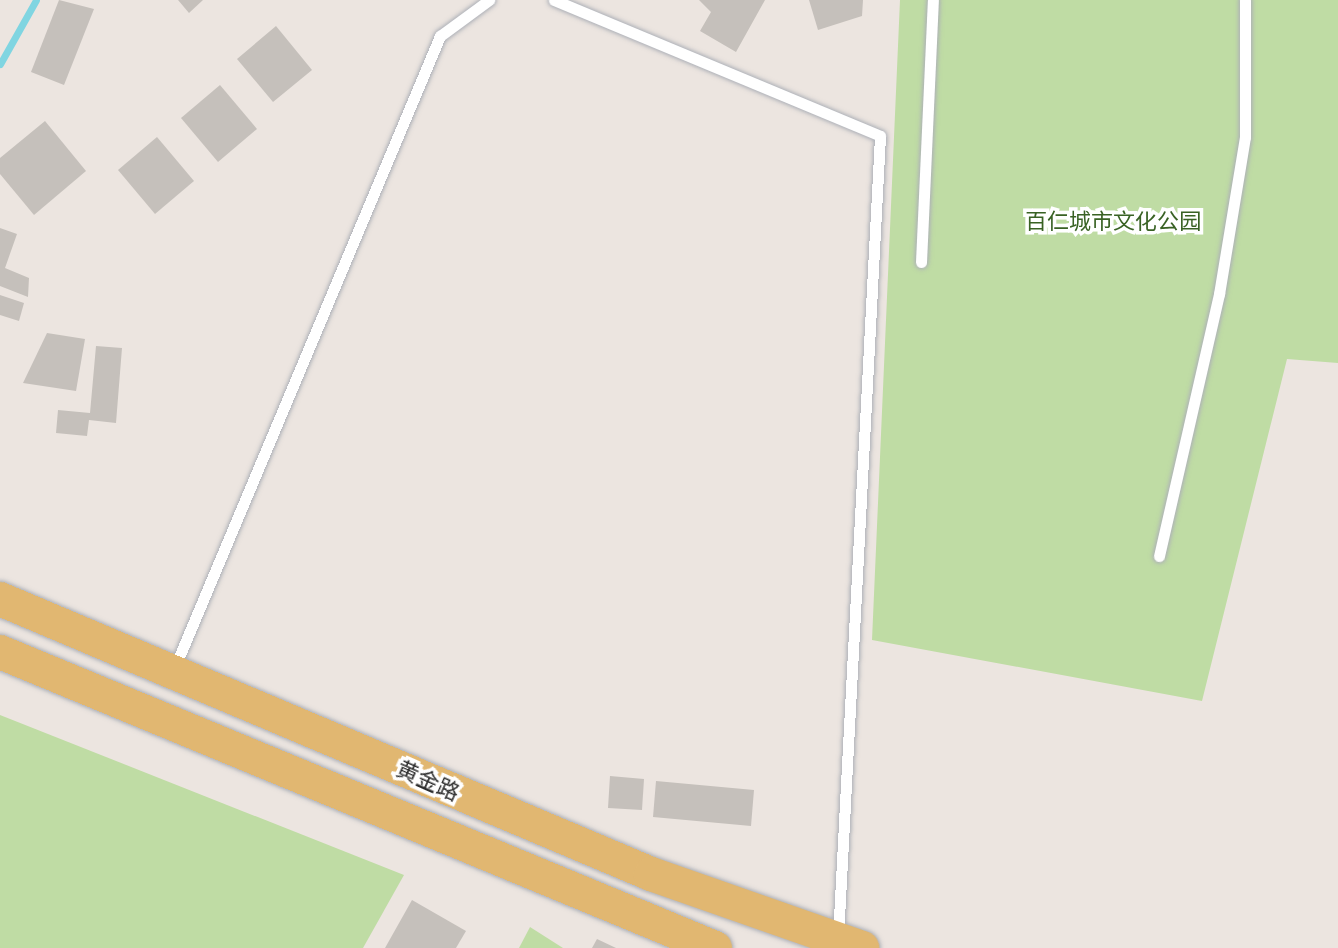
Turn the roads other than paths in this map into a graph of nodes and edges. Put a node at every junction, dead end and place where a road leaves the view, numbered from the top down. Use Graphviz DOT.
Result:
graph roads {
  1 [pos="489,0"];
  2 [pos="554,0"];
  3 [pos="933,0"];
  4 [pos="1245,0"];
  5 [pos="921,262"];
  6 [pos="1159,556"];
  7 [pos="0,599"];
  8 [pos="0,652"];
  9 [pos="174,671"];
  10 [pos="850,945"];
  11 [pos="715,948"];
  1 -- 9 [label="lane"];
  2 -- 10 [label="lane"];
  3 -- 5 [label="lane"];
  4 -- 6 [label="lane"];
  7 -- 9 [label="main road, 黄金路"];
  8 -- 11 [label="main road"];
  9 -- 10 [label="main road, 黄金路"];
}
